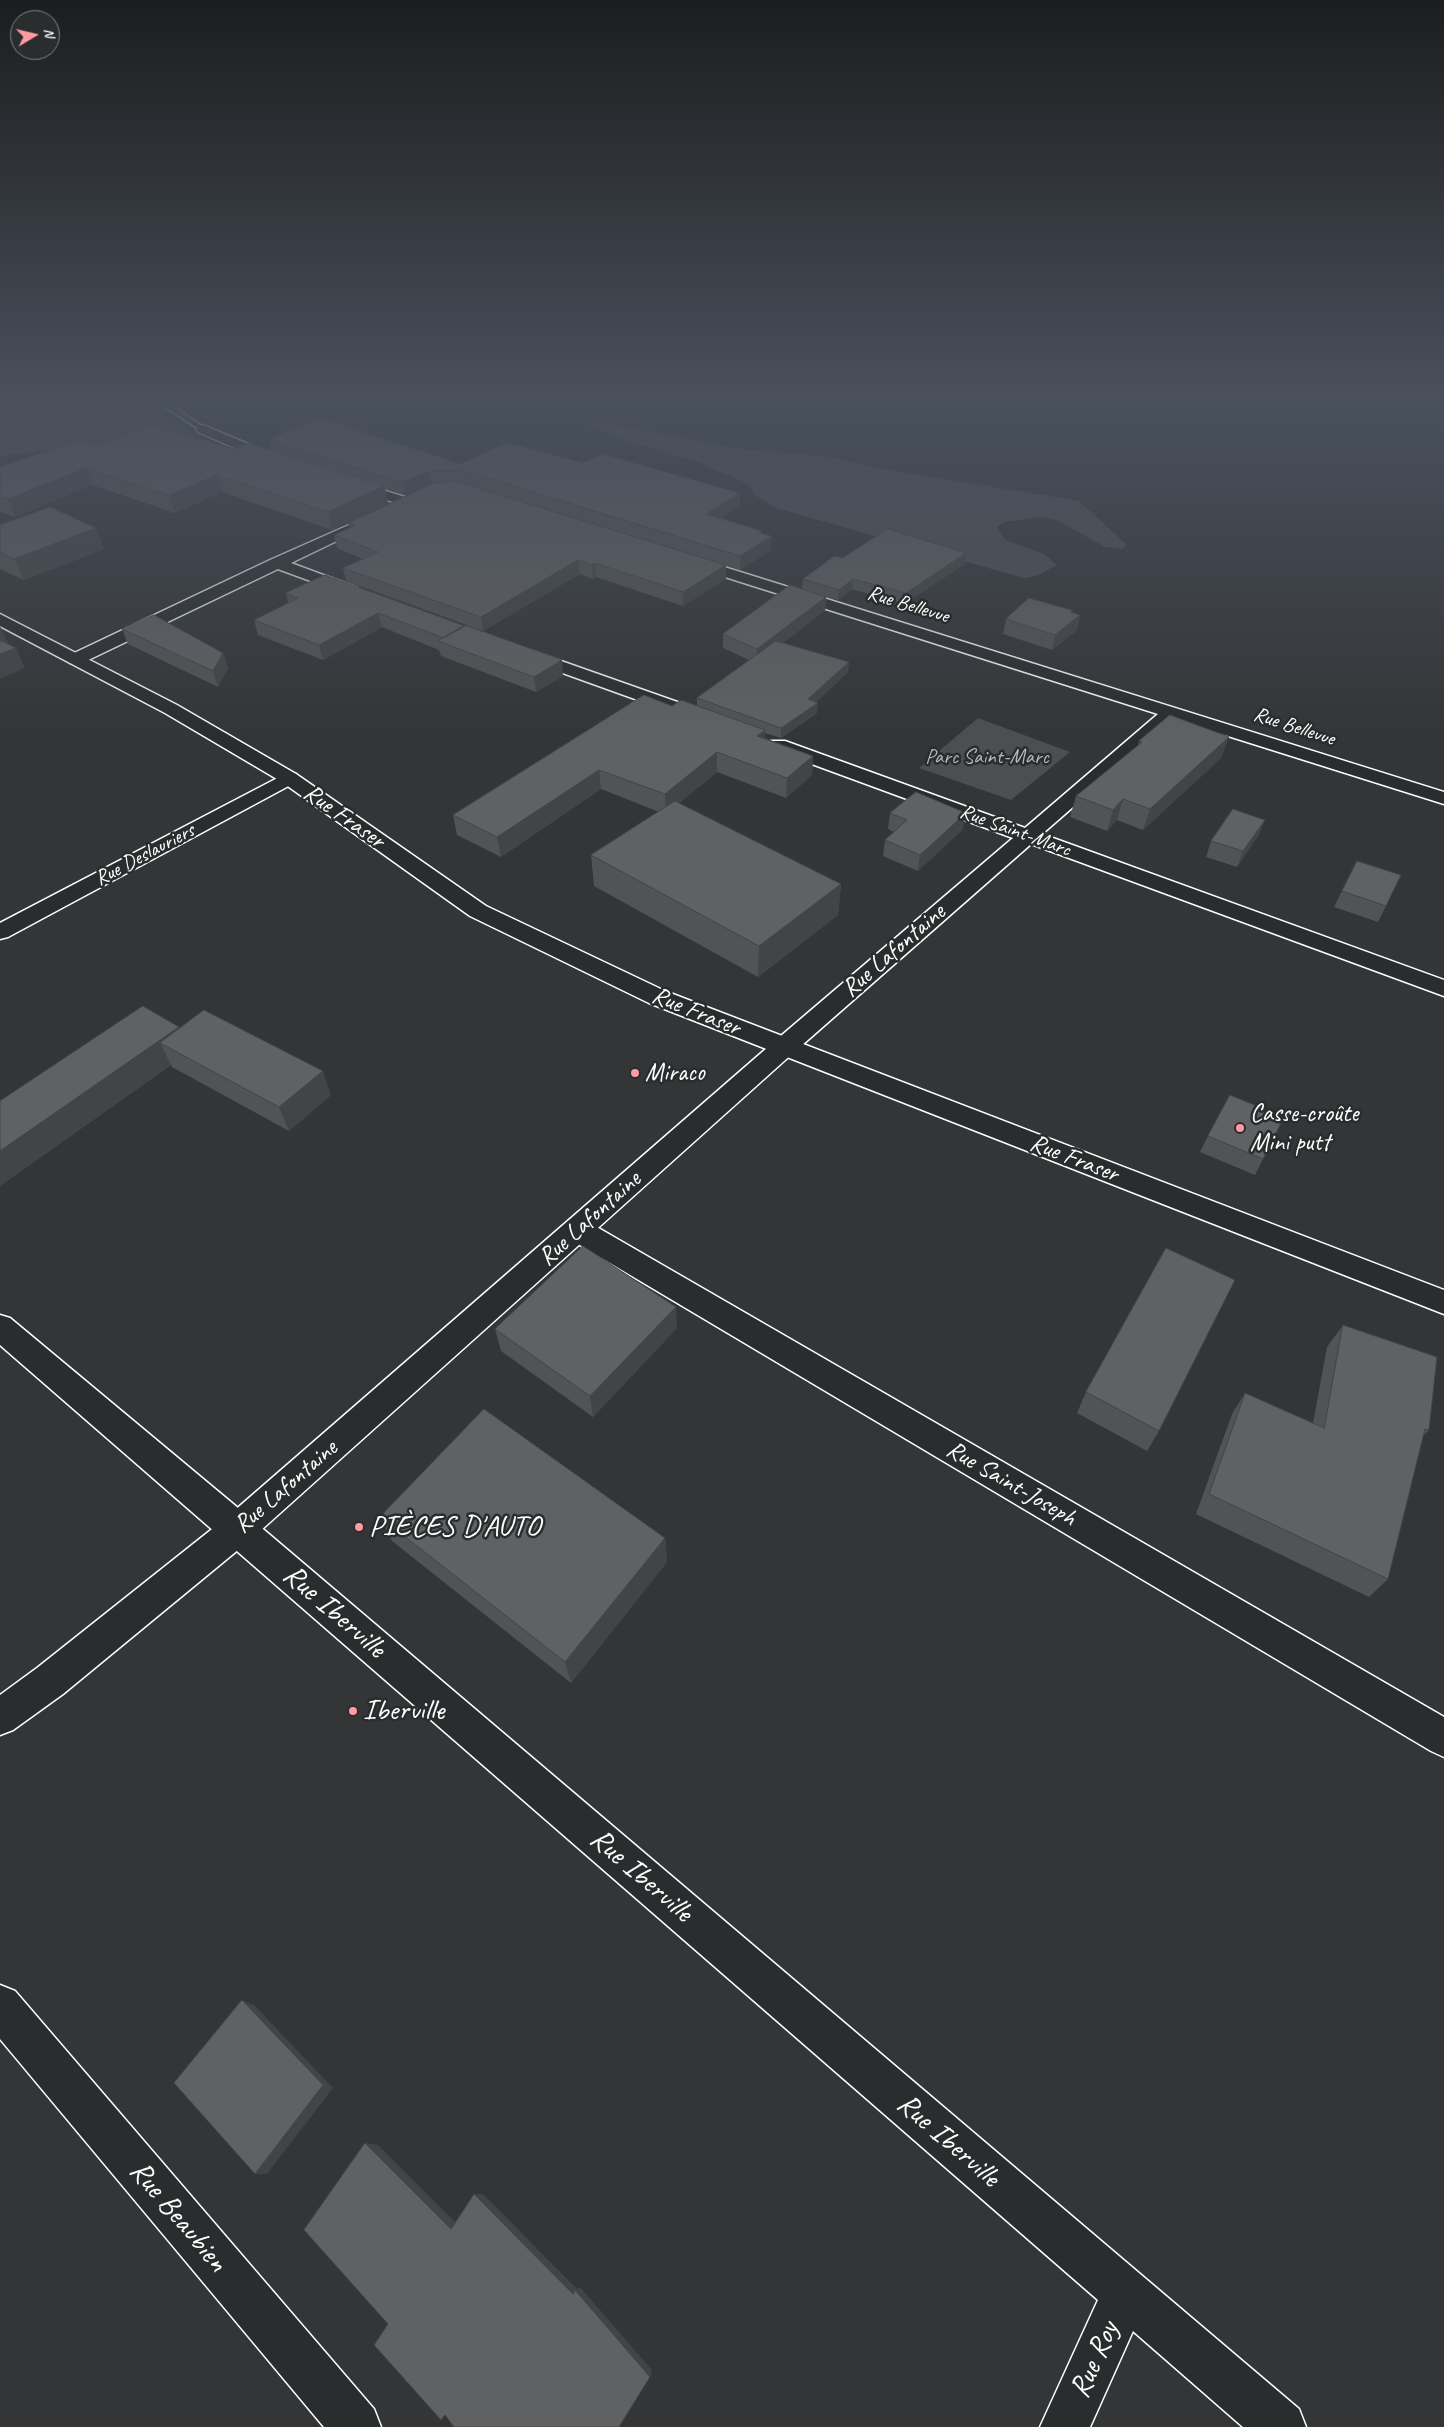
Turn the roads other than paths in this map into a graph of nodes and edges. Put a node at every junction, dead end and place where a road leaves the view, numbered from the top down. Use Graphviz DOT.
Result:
graph roads {
  1 [pos="372,518"];
  2 [pos="670,554"];
  3 [pos="276,563"];
  4 [pos="370,597"];
  5 [pos="0,619"];
  6 [pos="511,648"];
  7 [pos="76,659"];
  8 [pos="1172,712"];
  9 [pos="689,713"];
  10 [pos="764,740"];
  11 [pos="289,778"];
  12 [pos="1444,798"];
  13 [pos="1027,836"];
  14 [pos="0,932"];
  15 [pos="1444,988"];
  16 [pos="784,1047"];
  17 [pos="578,1230"];
  18 [pos="1444,1302"];
  19 [pos="0,1327"];
  20 [pos="238,1529"];
  21 [pos="0,1717"];
  22 [pos="1444,1738"];
  23 [pos="0,2006"];
  24 [pos="1125,2294"];
  25 [pos="356,2427"];
  26 [pos="1065,2427"];
  27 [pos="1281,2427"];
  1 -- 3 [label="street"];
  2 -- 8 [label="street, Rue Bellevue"];
  3 -- 4 [label="street"];
  3 -- 7 [label="street"];
  5 -- 7 [label="street, Rue Fraser"];
  6 -- 9 [label="street"];
  7 -- 11 [label="street, Rue Fraser"];
  8 -- 12 [label="street, Rue Bellevue"];
  8 -- 13 [label="street, Rue Lafontaine"];
  10 -- 13 [label="street, Rue Saint-Marc"];
  11 -- 14 [label="street, Rue Deslauriers"];
  11 -- 16 [label="street, Rue Fraser"];
  13 -- 15 [label="street, Rue Saint-Marc"];
  13 -- 16 [label="street, Rue Lafontaine"];
  16 -- 17 [label="street, Rue Lafontaine"];
  16 -- 18 [label="street, Rue Fraser"];
  17 -- 20 [label="street, Rue Lafontaine"];
  17 -- 22 [label="street, Rue Saint-Joseph"];
  19 -- 20 [label="street, Rue Iberville"];
  20 -- 21 [label="street, Rue Lafontaine"];
  20 -- 24 [label="street, Rue Iberville"];
  23 -- 25 [label="street, Rue Beaubien"];
  24 -- 26 [label="street, Rue Roy"];
  24 -- 27 [label="street, Rue Iberville"];
}
